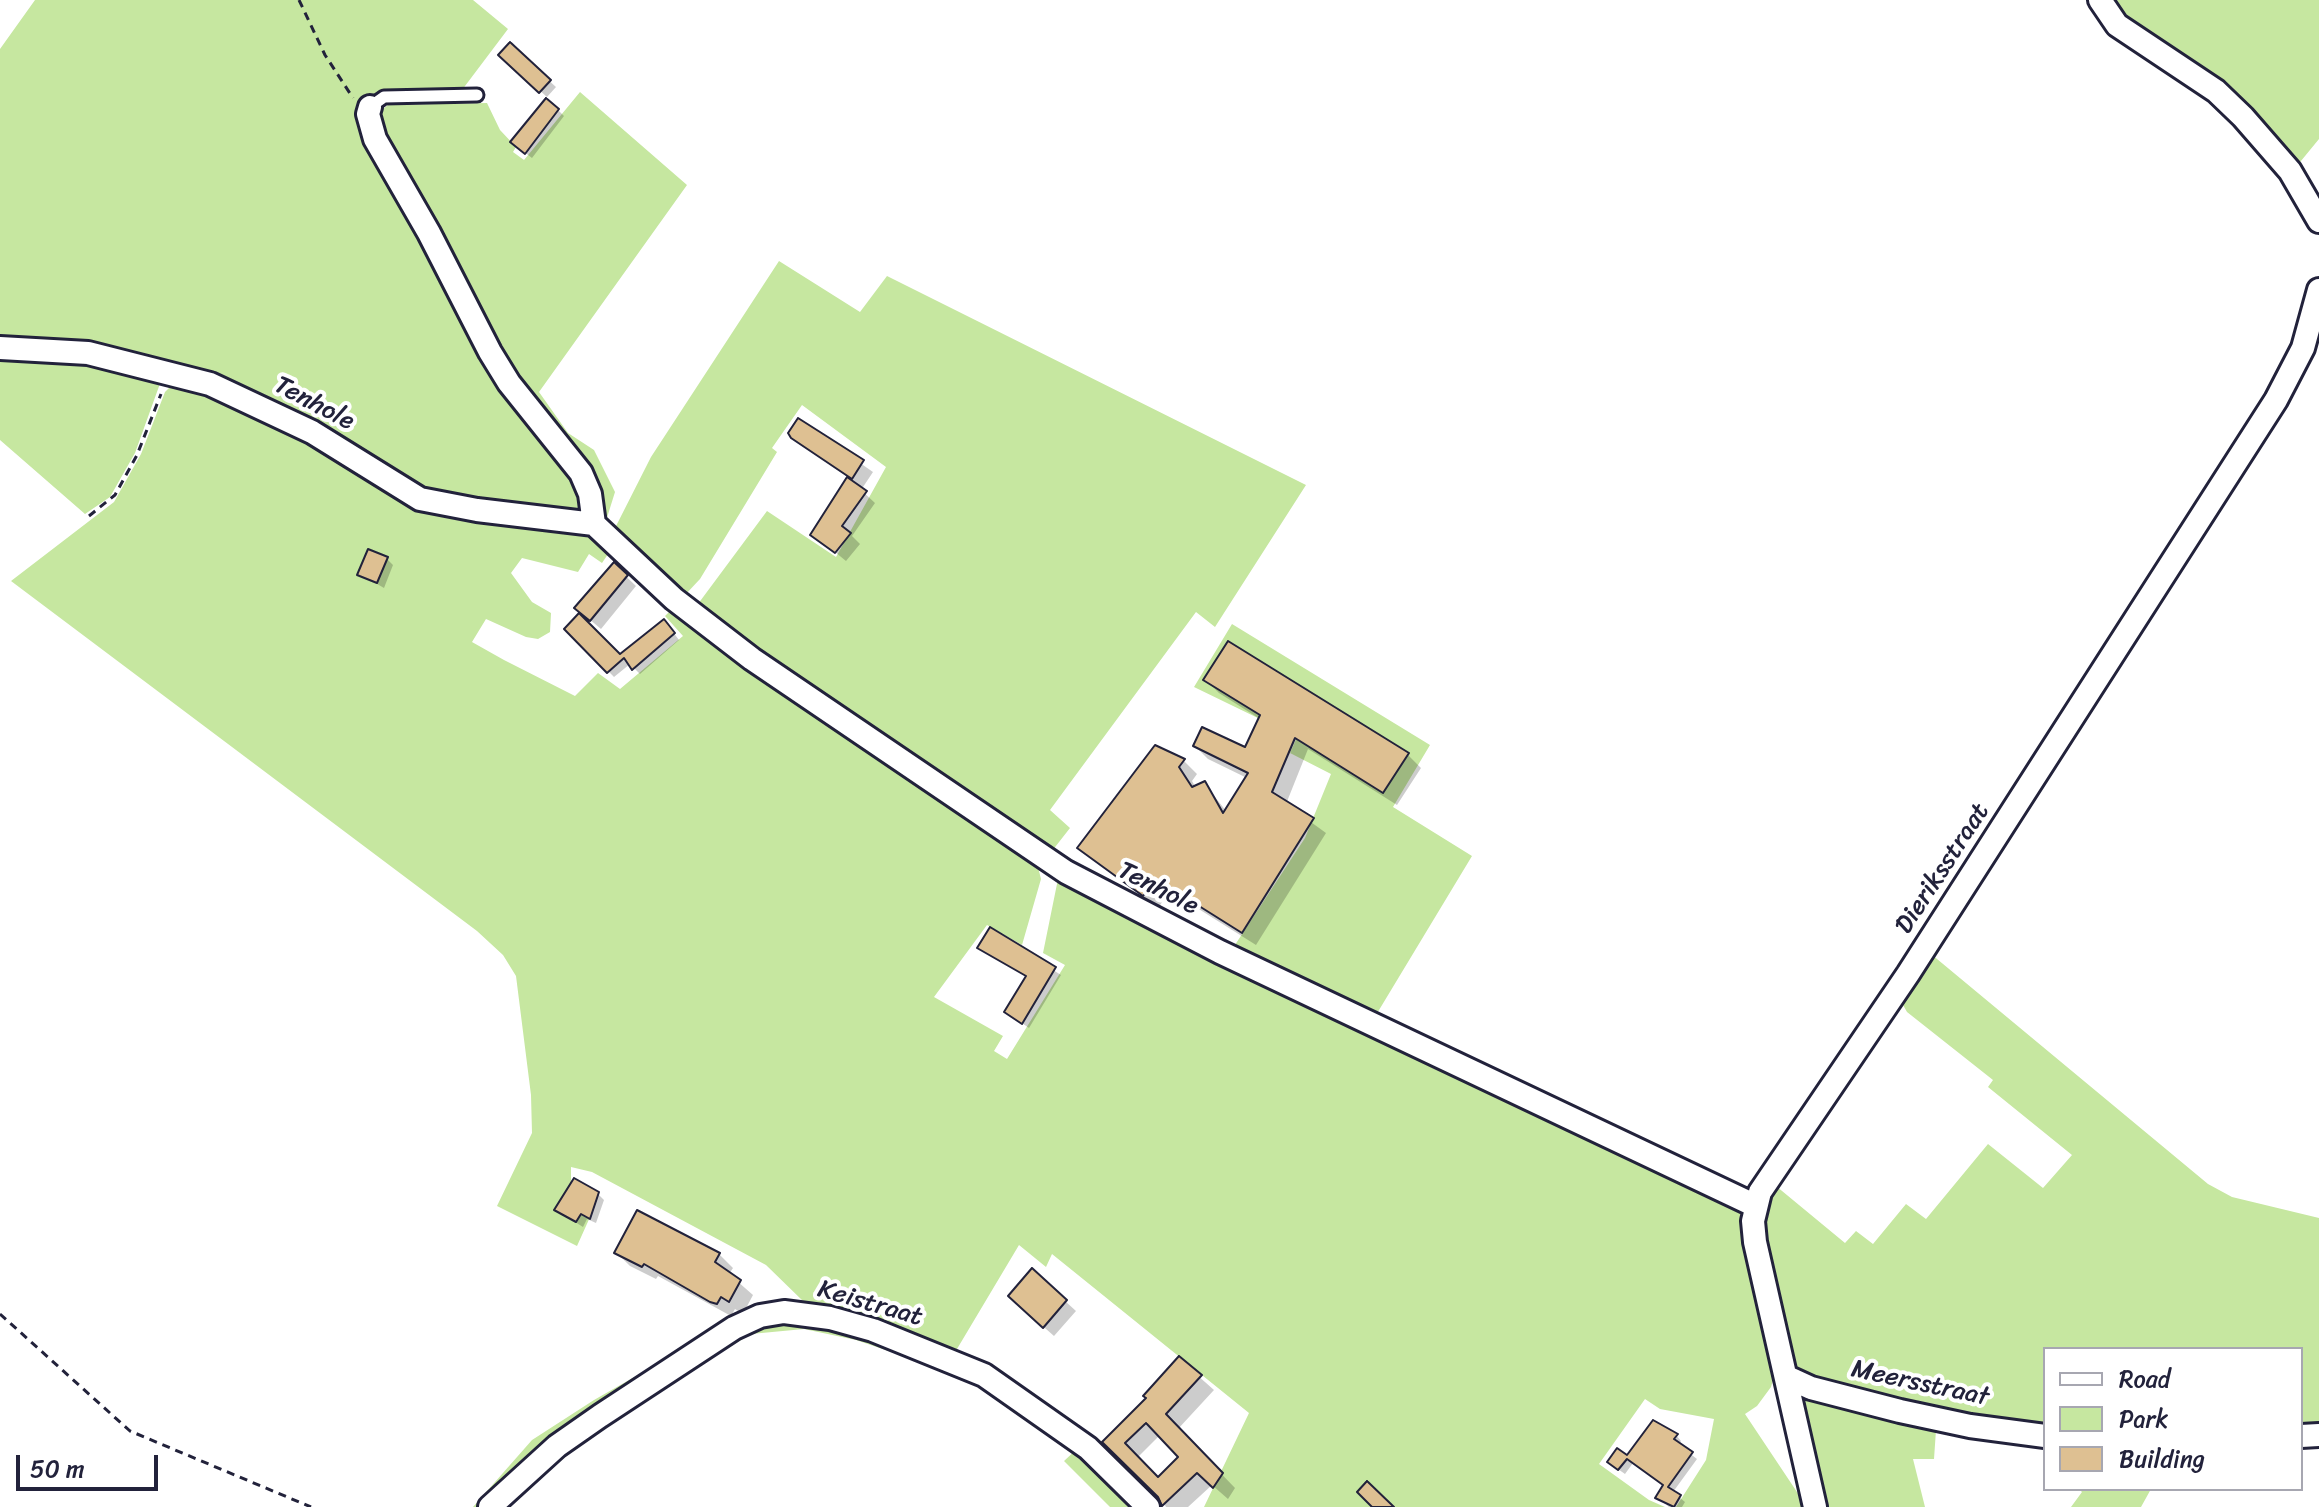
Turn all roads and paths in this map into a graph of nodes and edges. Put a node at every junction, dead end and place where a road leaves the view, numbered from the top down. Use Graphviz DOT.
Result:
graph roads {
  1 [pos="299,0"];
  2 [pos="2100,0"];
  3 [pos="477,95"];
  4 [pos="370,107"];
  5 [pos="2319,221"];
  6 [pos="2319,290"];
  7 [pos="0,348"];
  8 [pos="2311,354"];
  9 [pos="171,372"];
  10 [pos="89,516"];
  11 [pos="594,524"];
  12 [pos="1756,1206"];
  13 [pos="0,1314"];
  14 [pos="1787,1377"];
  15 [pos="2043,1436"];
  16 [pos="311,1507"];
  17 [pos="490,1507"];
  18 [pos="1148,1507"];
  19 [pos="1815,1507"];
  1 -- 4 [label="path"];
  2 -- 5 [label="street"];
  3 -- 4 [label="lane"];
  4 -- 11 [label="street"];
  6 -- 8 [label="street, Dieriksstraat"];
  7 -- 9 [label="street, Tenhole"];
  8 -- 12 [label="street, Dieriksstraat"];
  9 -- 10 [label="path"];
  9 -- 11 [label="street, Tenhole"];
  11 -- 12 [label="street, Tenhole"];
  12 -- 14 [label="street, Dieriksstraat"];
  13 -- 16 [label="path"];
  14 -- 15 [label="street, Meersstraat"];
  14 -- 19 [label="street, Dieriksstraat"];
  17 -- 18 [label="street, Keistraat"];
}
